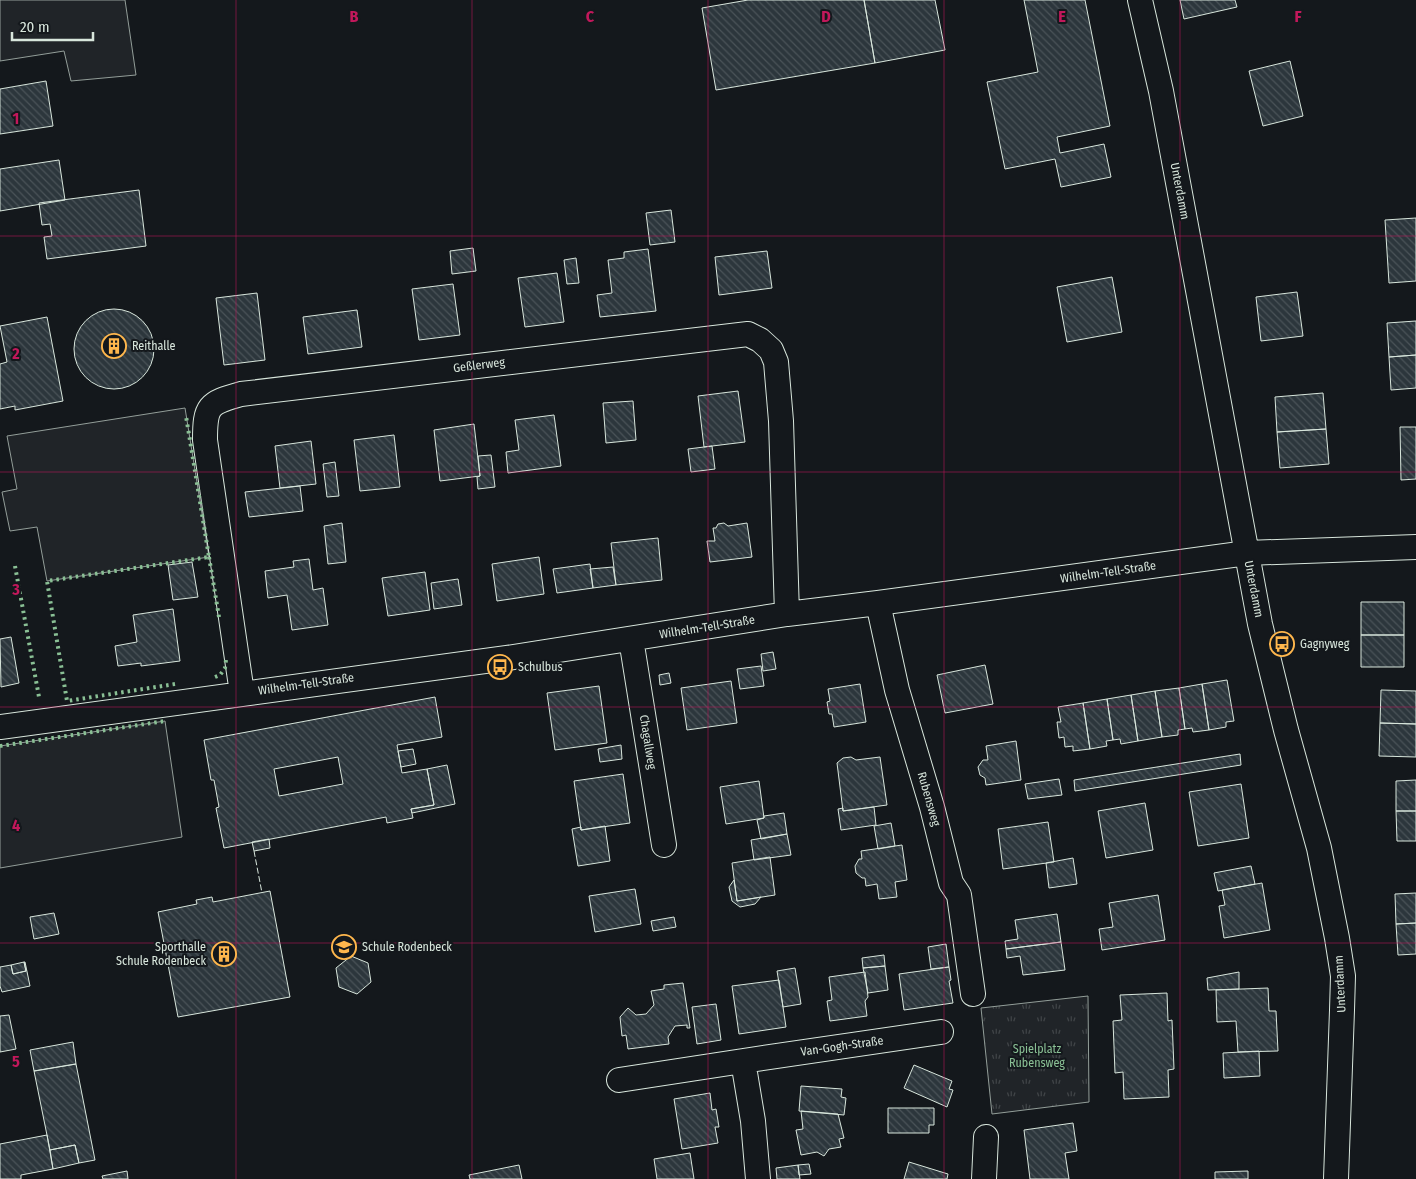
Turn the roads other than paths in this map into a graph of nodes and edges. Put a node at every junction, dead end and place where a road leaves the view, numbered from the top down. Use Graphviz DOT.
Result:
graph roads {
  1 [pos="1140,0"];
  2 [pos="1416,548"];
  3 [pos="1247,553"];
  4 [pos="878,603"];
  5 [pos="787,614"];
  6 [pos="631,639"];
  7 [pos="242,693"];
  8 [pos="0,726"];
  9 [pos="664,845"];
  10 [pos="973,994"];
  11 [pos="941,1032"];
  12 [pos="742,1061"];
  13 [pos="619,1080"];
  14 [pos="986,1137"];
  15 [pos="758,1179"];
  16 [pos="984,1179"];
  17 [pos="1336,1179"];
  1 -- 3 [label="street, Unterdamm"];
  2 -- 3 [label="street, Wilhelm-Tell-Straße"];
  3 -- 4 [label="street, Wilhelm-Tell-Straße"];
  3 -- 17 [label="street, Unterdamm"];
  4 -- 5 [label="street, Wilhelm-Tell-Straße"];
  4 -- 10 [label="street, Rubensweg"];
  5 -- 6 [label="street, Wilhelm-Tell-Straße"];
  5 -- 7 [label="street, Geßlerweg"];
  6 -- 7 [label="street, Wilhelm-Tell-Straße"];
  6 -- 9 [label="street, Chagallweg"];
  7 -- 8 [label="street, Wilhelm-Tell-Straße"];
  11 -- 12 [label="street, Van-Gogh-Straße"];
  12 -- 13 [label="street, Van-Gogh-Straße"];
  12 -- 15 [label="street"];
  14 -- 16 [label="street"];
}
